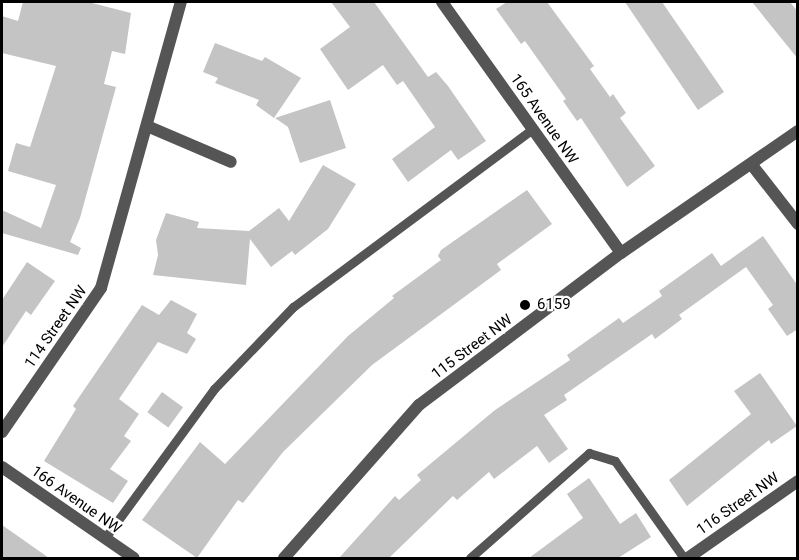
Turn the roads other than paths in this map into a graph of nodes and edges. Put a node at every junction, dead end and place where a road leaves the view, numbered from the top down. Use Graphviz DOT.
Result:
graph roads {
  1 [pos="181,2"];
  2 [pos="442,2"];
  3 [pos="147,126"];
  4 [pos="533,129"];
  5 [pos="798,131"];
  6 [pos="231,162"];
  7 [pos="752,165"];
  8 [pos="798,224"];
  9 [pos="621,253"];
  10 [pos="2,432"];
  11 [pos="2,467"];
  12 [pos="798,481"];
  13 [pos="105,538"];
  14 [pos="692,557"];
  15 [pos="134,558"];
  16 [pos="284,558"];
  17 [pos="470,558"];
  1 -- 3 [label="street, 114 Street NW"];
  2 -- 4 [label="street, 165 Avenue NW"];
  3 -- 6 [label="street"];
  3 -- 10 [label="street, 114 Street NW"];
  4 -- 9 [label="street, 165 Avenue NW"];
  4 -- 13 [label="lane"];
  5 -- 7 [label="street, 115 Street NW"];
  7 -- 8 [label="street"];
  7 -- 9 [label="street, 115 Street NW"];
  9 -- 16 [label="street, 115 Street NW"];
  11 -- 13 [label="street, 166 Avenue NW"];
  12 -- 14 [label="street, 116 Street NW"];
  13 -- 15 [label="street, 166 Avenue NW"];
  14 -- 17 [label="lane"];
}
